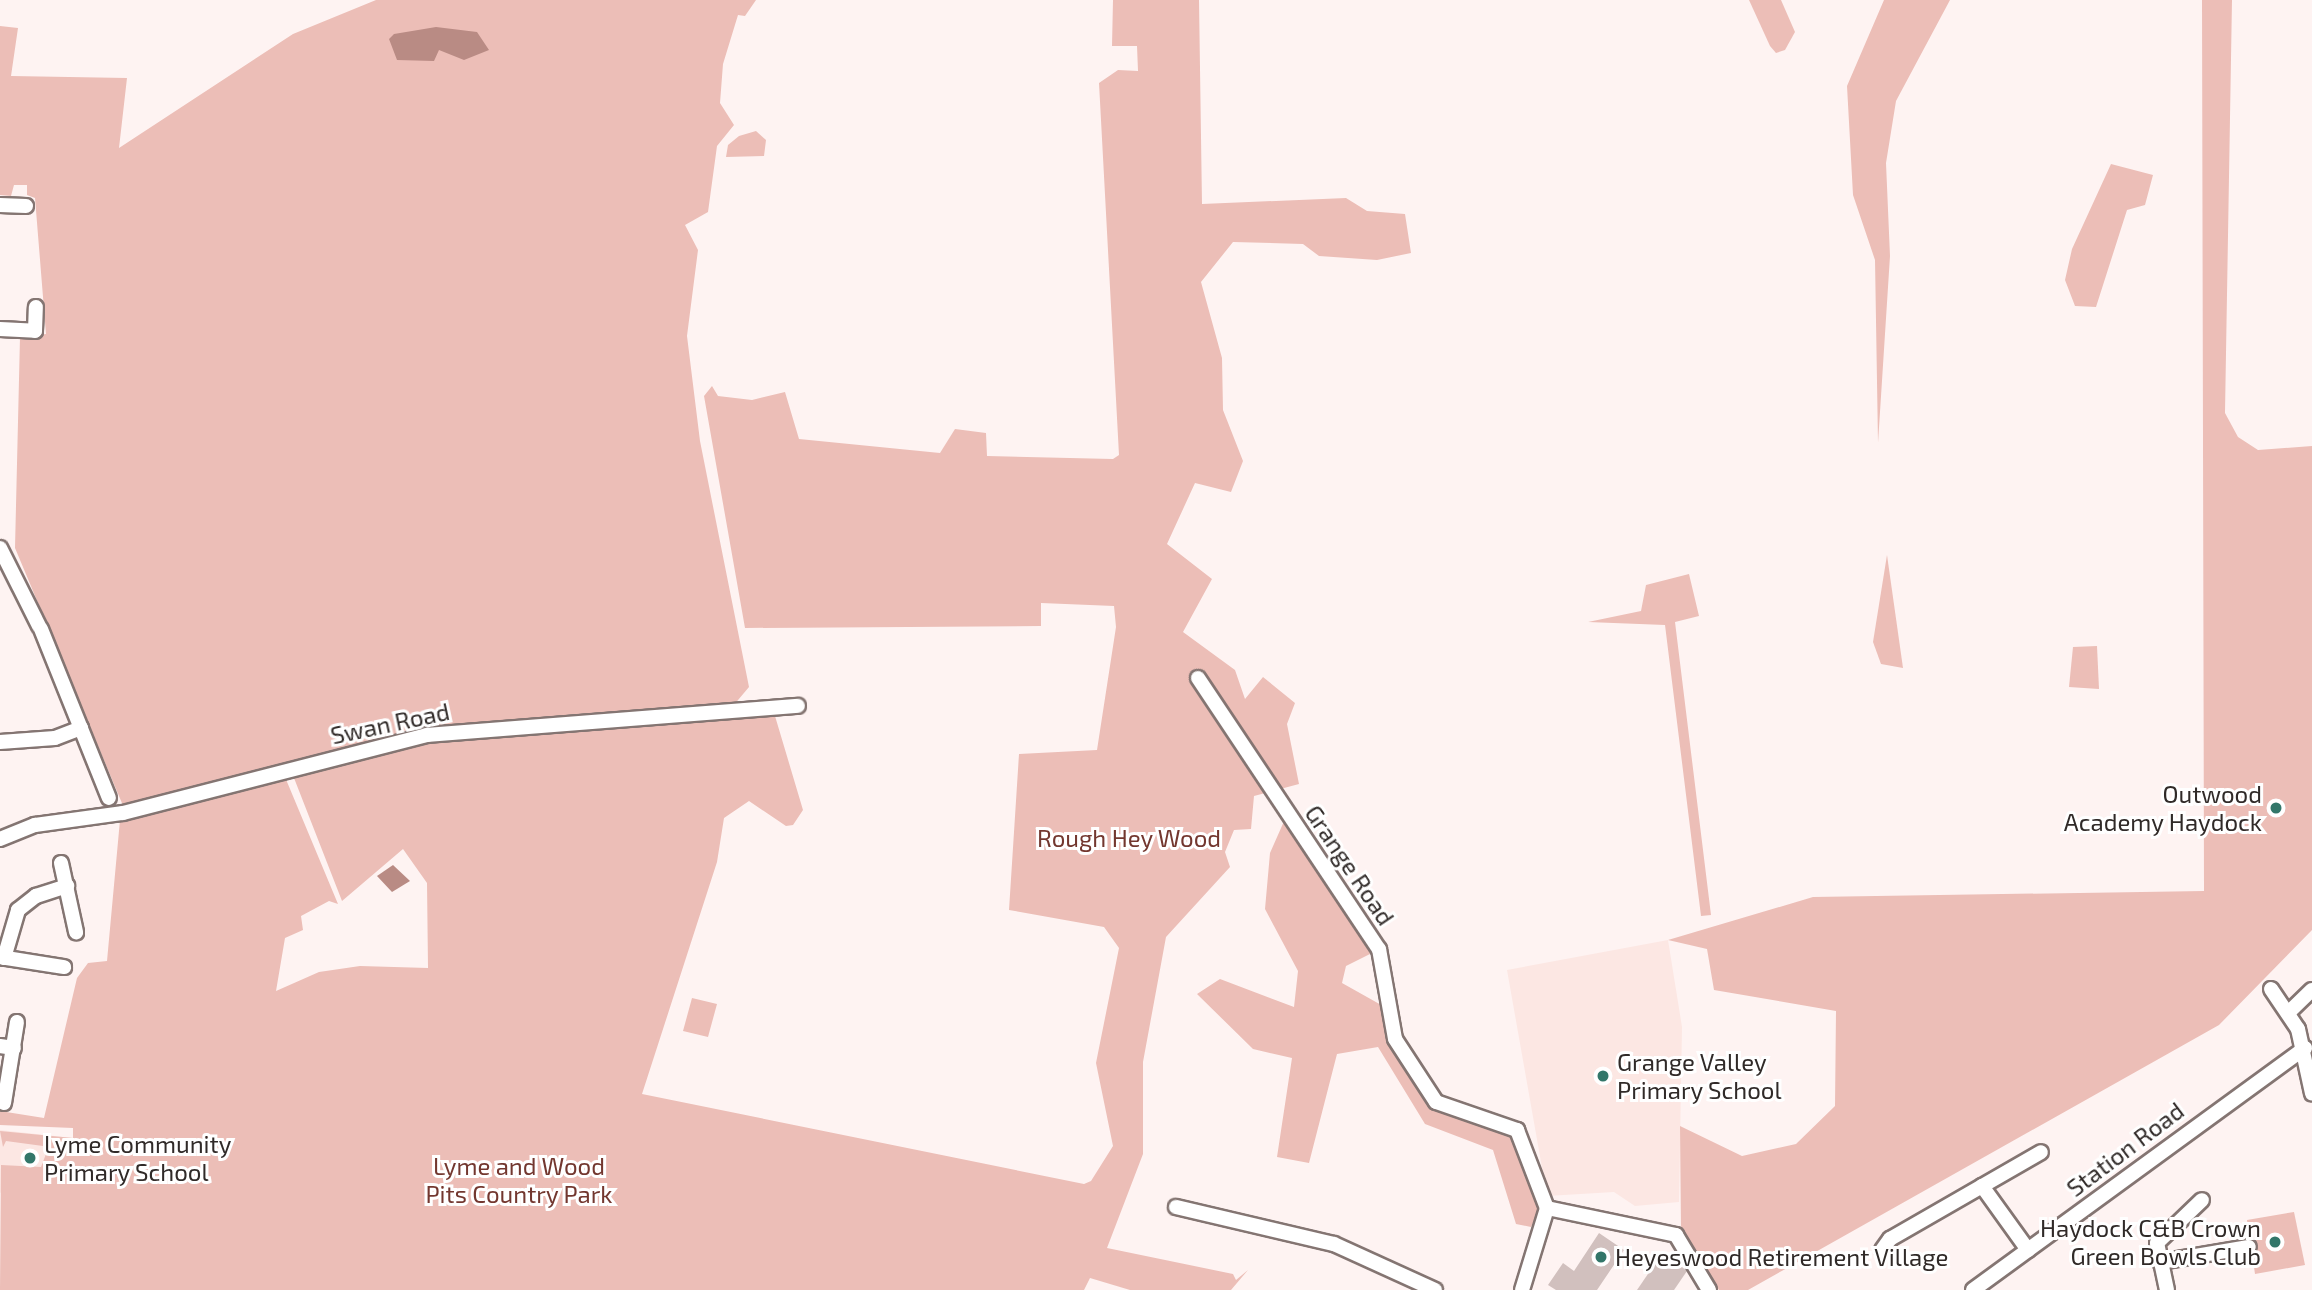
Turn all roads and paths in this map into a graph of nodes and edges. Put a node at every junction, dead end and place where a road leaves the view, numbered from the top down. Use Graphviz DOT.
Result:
graph roads {
  1 [pos="0,205"];
  2 [pos="26,206"];
  3 [pos="36,307"];
  4 [pos="0,329"];
  5 [pos="0,548"];
  6 [pos="1198,678"];
  7 [pos="799,706"];
  8 [pos="81,728"];
  9 [pos="0,741"];
  10 [pos="109,798"];
  11 [pos="0,839"];
  12 [pos="61,863"];
  13 [pos="67,886"];
  14 [pos="76,932"];
  15 [pos="2,958"];
  16 [pos="64,967"];
  17 [pos="2271,989"];
  18 [pos="2312,990"];
  19 [pos="2288,1013"];
  20 [pos="17,1022"];
  21 [pos="7,1047"];
  22 [pos="2305,1048"];
  23 [pos="2312,1093"];
  24 [pos="4,1103"];
  25 [pos="2041,1152"];
  26 [pos="1982,1186"];
  27 [pos="2202,1200"];
  28 [pos="1176,1207"];
  29 [pos="1547,1208"];
  30 [pos="2249,1247"];
  31 [pos="2028,1250"];
  32 [pos="1881,1252"];
  33 [pos="2160,1262"];
  34 [pos="1435,1290"];
  35 [pos="1522,1290"];
  36 [pos="1709,1290"];
  37 [pos="1973,1290"];
  38 [pos="2167,1290"];
  1 -- 2 [label="street"];
  3 -- 4 [label="street"];
  5 -- 8 [label="street"];
  6 -- 29 [label="street, Grange Road"];
  7 -- 11 [label="street, Swan Road"];
  8 -- 9 [label="street"];
  8 -- 10 [label="street"];
  12 -- 13 [label="street"];
  13 -- 14 [label="street"];
  13 -- 15 [label="street"];
  15 -- 16 [label="street"];
  17 -- 19 [label="street"];
  18 -- 19 [label="street"];
  19 -- 22 [label="street"];
  20 -- 21 [label="street"];
  21 -- 24 [label="street"];
  22 -- 23 [label="street"];
  22 -- 31 [label="street, Station Road"];
  25 -- 26 [label="street"];
  26 -- 31 [label="street"];
  26 -- 32 [label="street"];
  27 -- 33 [label="street"];
  28 -- 34 [label="street"];
  29 -- 35 [label="street"];
  29 -- 36 [label="street"];
  30 -- 33 [label="street"];
  31 -- 37 [label="street, Station Road"];
  33 -- 38 [label="street"];
}
